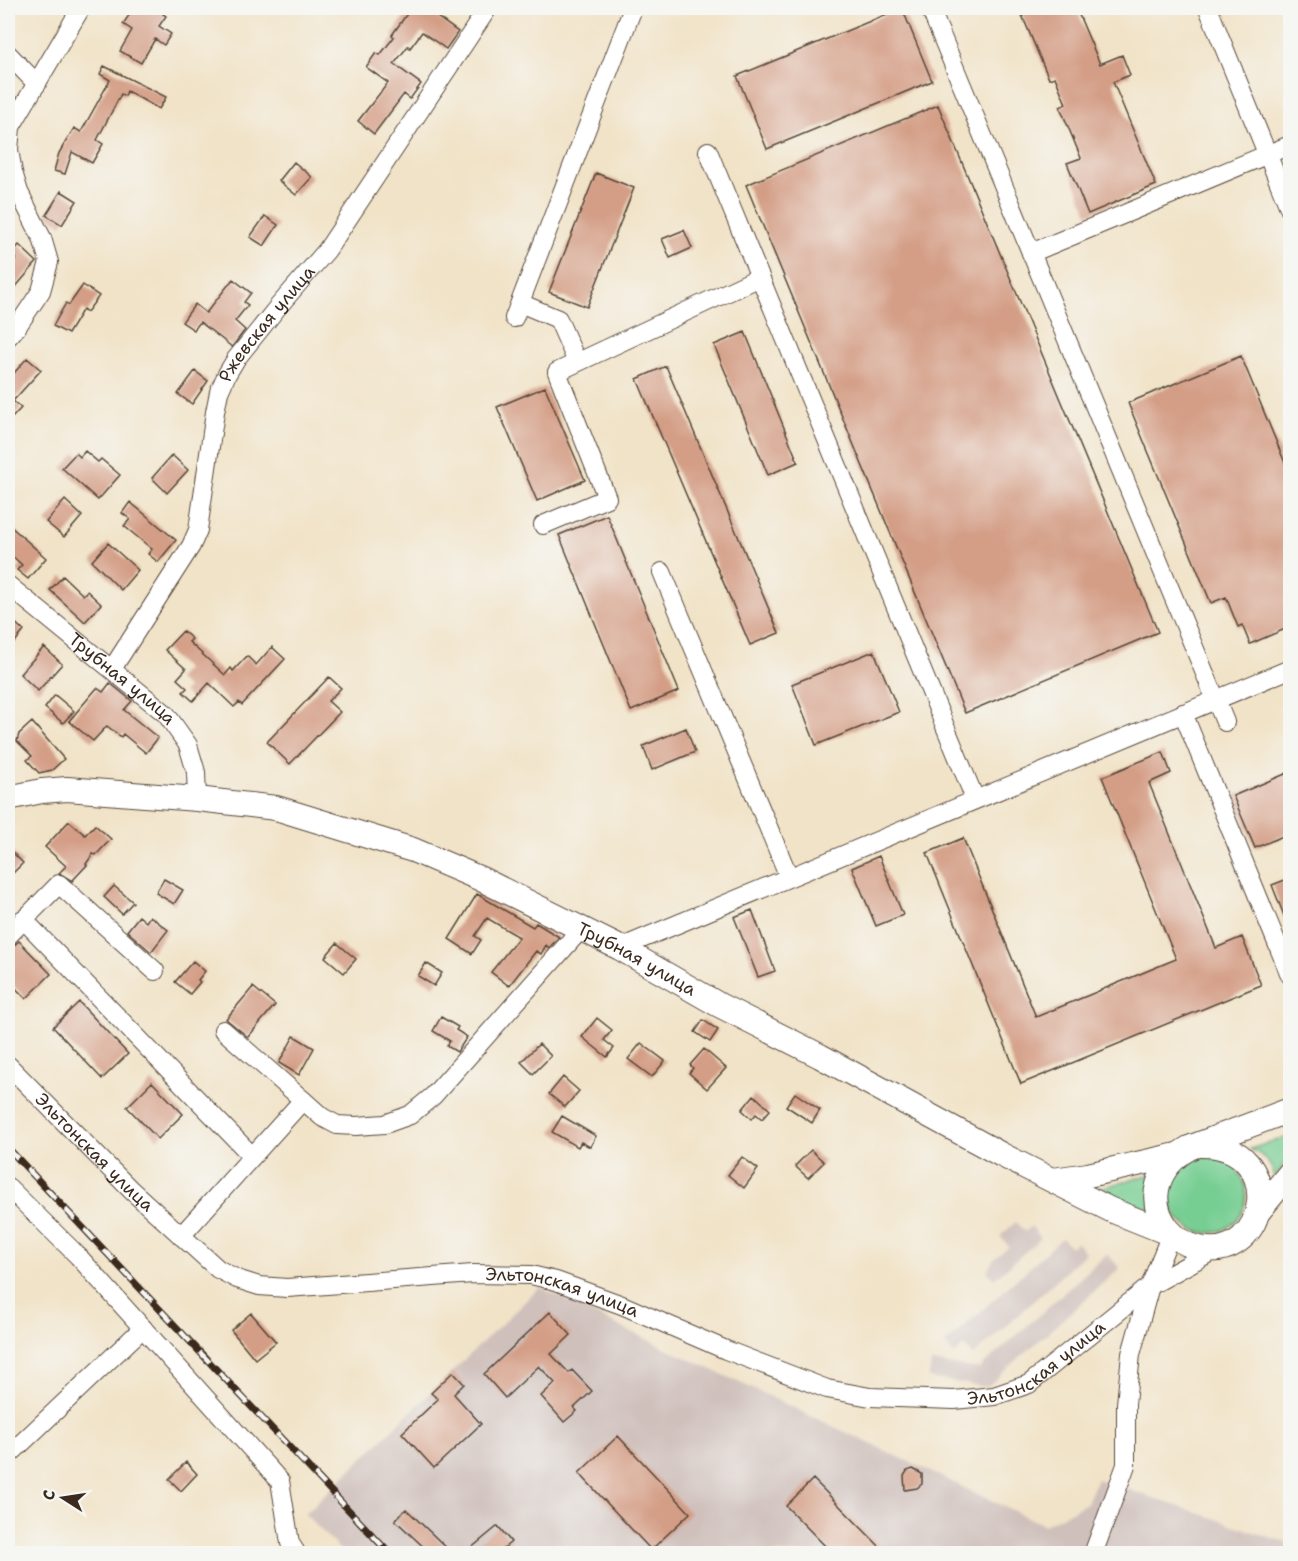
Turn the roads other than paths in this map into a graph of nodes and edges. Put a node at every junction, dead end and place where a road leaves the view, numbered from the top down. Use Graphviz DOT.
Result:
graph roads {
  1 [pos="81,8"];
  2 [pos="488,8"];
  3 [pos="633,8"];
  4 [pos="930,8"];
  5 [pos="1208,8"];
  6 [pos="8,54"];
  7 [pos="37,84"];
  8 [pos="1290,145"];
  9 [pos="708,151"];
  10 [pos="1268,154"];
  11 [pos="1290,210"];
  12 [pos="1031,253"];
  13 [pos="760,277"];
  14 [pos="8,337"];
  15 [pos="577,362"];
  16 [pos="543,525"];
  17 [pos="662,572"];
  18 [pos="8,585"];
  19 [pos="112,669"];
  20 [pos="1290,669"];
  21 [pos="1216,699"];
  22 [pos="1183,713"];
  23 [pos="1226,722"];
  24 [pos="8,798"];
  25 [pos="197,799"];
  26 [pos="975,799"];
  27 [pos="789,877"];
  28 [pos="24,919"];
  29 [pos="581,929"];
  30 [pos="8,936"];
  31 [pos="620,948"];
  32 [pos="155,971"];
  33 [pos="1290,975"];
  34 [pos="223,1030"];
  35 [pos="8,1065"];
  36 [pos="303,1100"];
  37 [pos="1290,1110"];
  38 [pos="1202,1145"];
  39 [pos="1177,1155"];
  40 [pos="252,1156"];
  41 [pos="1290,1173"];
  42 [pos="1053,1180"];
  43 [pos="8,1187"];
  44 [pos="1258,1212"];
  45 [pos="1171,1233"];
  46 [pos="181,1236"];
  47 [pos="1218,1248"];
  48 [pos="1150,1286"];
  49 [pos="143,1328"];
  50 [pos="8,1456"];
  51 [pos="297,1554"];
  52 [pos="1093,1554"];
  1 -- 7 [label="street"];
  2 -- 19 [label="street, Ржевская улица"];
  3 -- 15 [label="street"];
  4 -- 12 [label="street"];
  5 -- 10 [label="street"];
  6 -- 7 [label="street"];
  7 -- 14 [label="street"];
  8 -- 10 [label="street"];
  9 -- 13 [label="street"];
  10 -- 11 [label="street"];
  10 -- 12 [label="street"];
  12 -- 21 [label="street"];
  13 -- 15 [label="street"];
  13 -- 26 [label="street"];
  15 -- 16 [label="street"];
  17 -- 27 [label="street"];
  18 -- 19 [label="street, Трубная улица"];
  19 -- 25 [label="street, Трубная улица"];
  20 -- 21 [label="street"];
  21 -- 22 [label="street"];
  21 -- 23 [label="street"];
  22 -- 26 [label="street"];
  22 -- 33 [label="street"];
  24 -- 25 [label="main road, Трубная улица"];
  25 -- 29 [label="main road, Трубная улица"];
  26 -- 27 [label="street"];
  27 -- 31 [label="street"];
  28 -- 30 [label="street"];
  28 -- 32 [label="street"];
  28 -- 40 [label="street"];
  29 -- 31 [label="main road, Трубная улица"];
  29 -- 36 [label="street"];
  31 -- 42 [label="main road, Трубная улица"];
  34 -- 36 [label="street"];
  35 -- 46 [label="street, Эльтонская улица"];
  36 -- 40 [label="street"];
  37 -- 38 [label="main road"];
  38 -- 39 [label="main road"];
  38 -- 44 [label="main road"];
  39 -- 42 [label="main road"];
  39 -- 45 [label="main road"];
  40 -- 46 [label="street"];
  41 -- 44 [label="main road"];
  42 -- 45 [label="main road, Трубная улица"];
  43 -- 49 [label="street"];
  44 -- 47 [label="main road"];
  45 -- 47 [label="main road"];
  45 -- 48 [label="street"];
  46 -- 48 [label="street, Эльтонская улица"];
  47 -- 48 [label="street, Эльтонская улица"];
  48 -- 52 [label="street"];
  49 -- 50 [label="street"];
  49 -- 51 [label="street"];
}
